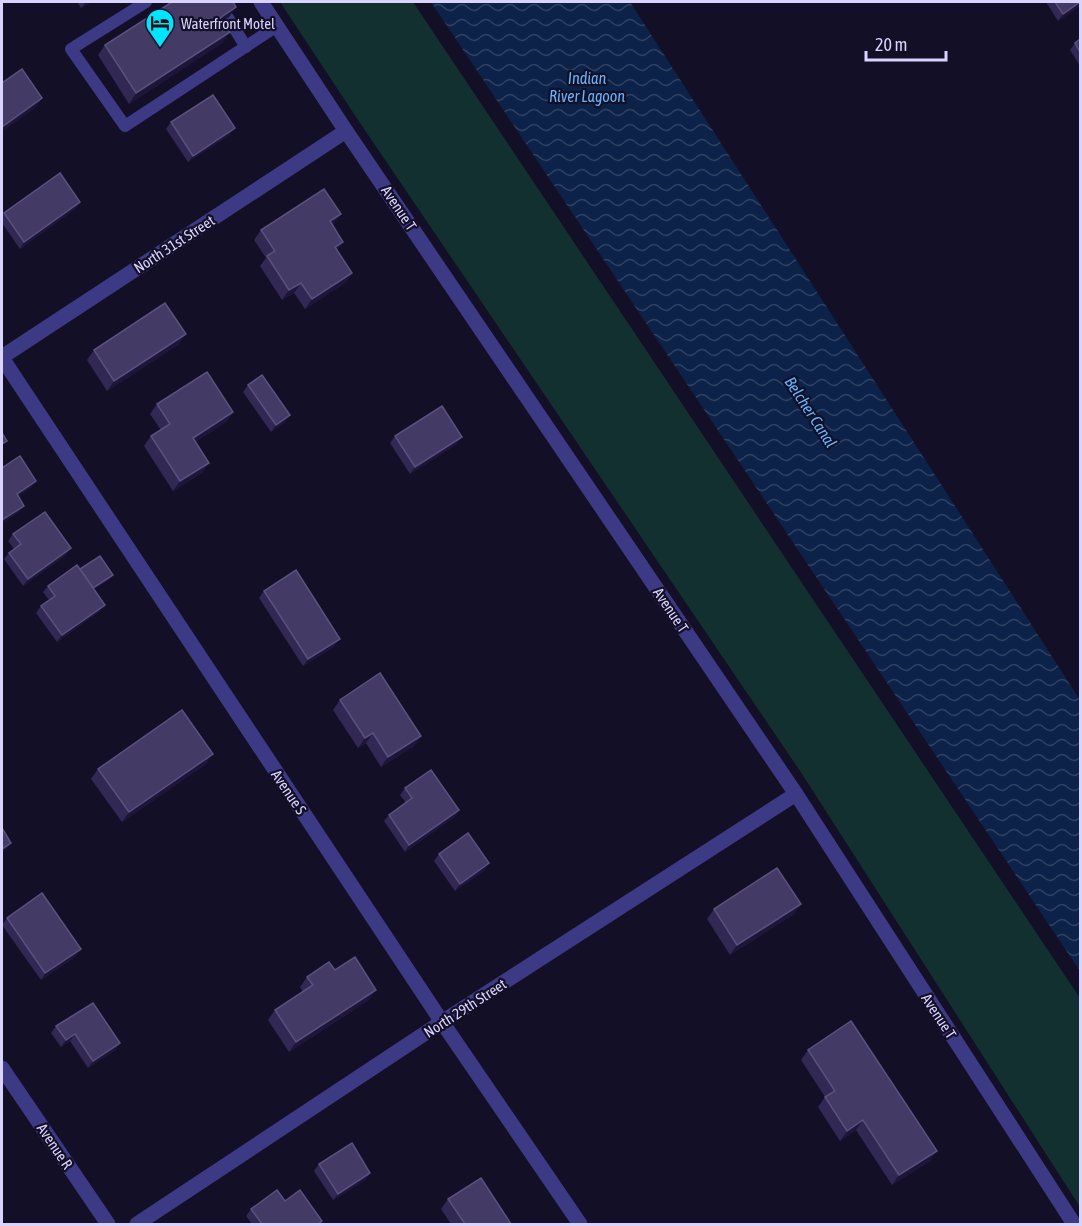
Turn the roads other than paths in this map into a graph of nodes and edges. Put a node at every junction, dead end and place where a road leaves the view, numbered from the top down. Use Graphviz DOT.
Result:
graph roads {
  1 [pos="146,2"];
  2 [pos="261,2"];
  3 [pos="228,18"];
  4 [pos="277,26"];
  5 [pos="246,47"];
  6 [pos="346,132"];
  7 [pos="2,357"];
  8 [pos="796,794"];
  9 [pos="442,1023"];
  10 [pos="2,1068"];
  11 [pos="108,1224"];
  12 [pos="137,1224"];
  13 [pos="580,1224"];
  14 [pos="1074,1224"];
  1 -- 5 [label="lane"];
  2 -- 4 [label="street, Avenue T"];
  3 -- 5 [label="lane"];
  4 -- 5 [label="lane"];
  4 -- 6 [label="street, Avenue T"];
  6 -- 7 [label="street, North 31st Street"];
  6 -- 8 [label="street, Avenue T"];
  7 -- 9 [label="street, Avenue S"];
  8 -- 9 [label="street, North 29th Street"];
  8 -- 14 [label="street, Avenue T"];
  9 -- 12 [label="street, North 29th Street"];
  9 -- 13 [label="street, Avenue S"];
  10 -- 11 [label="street, Avenue R"];
}
